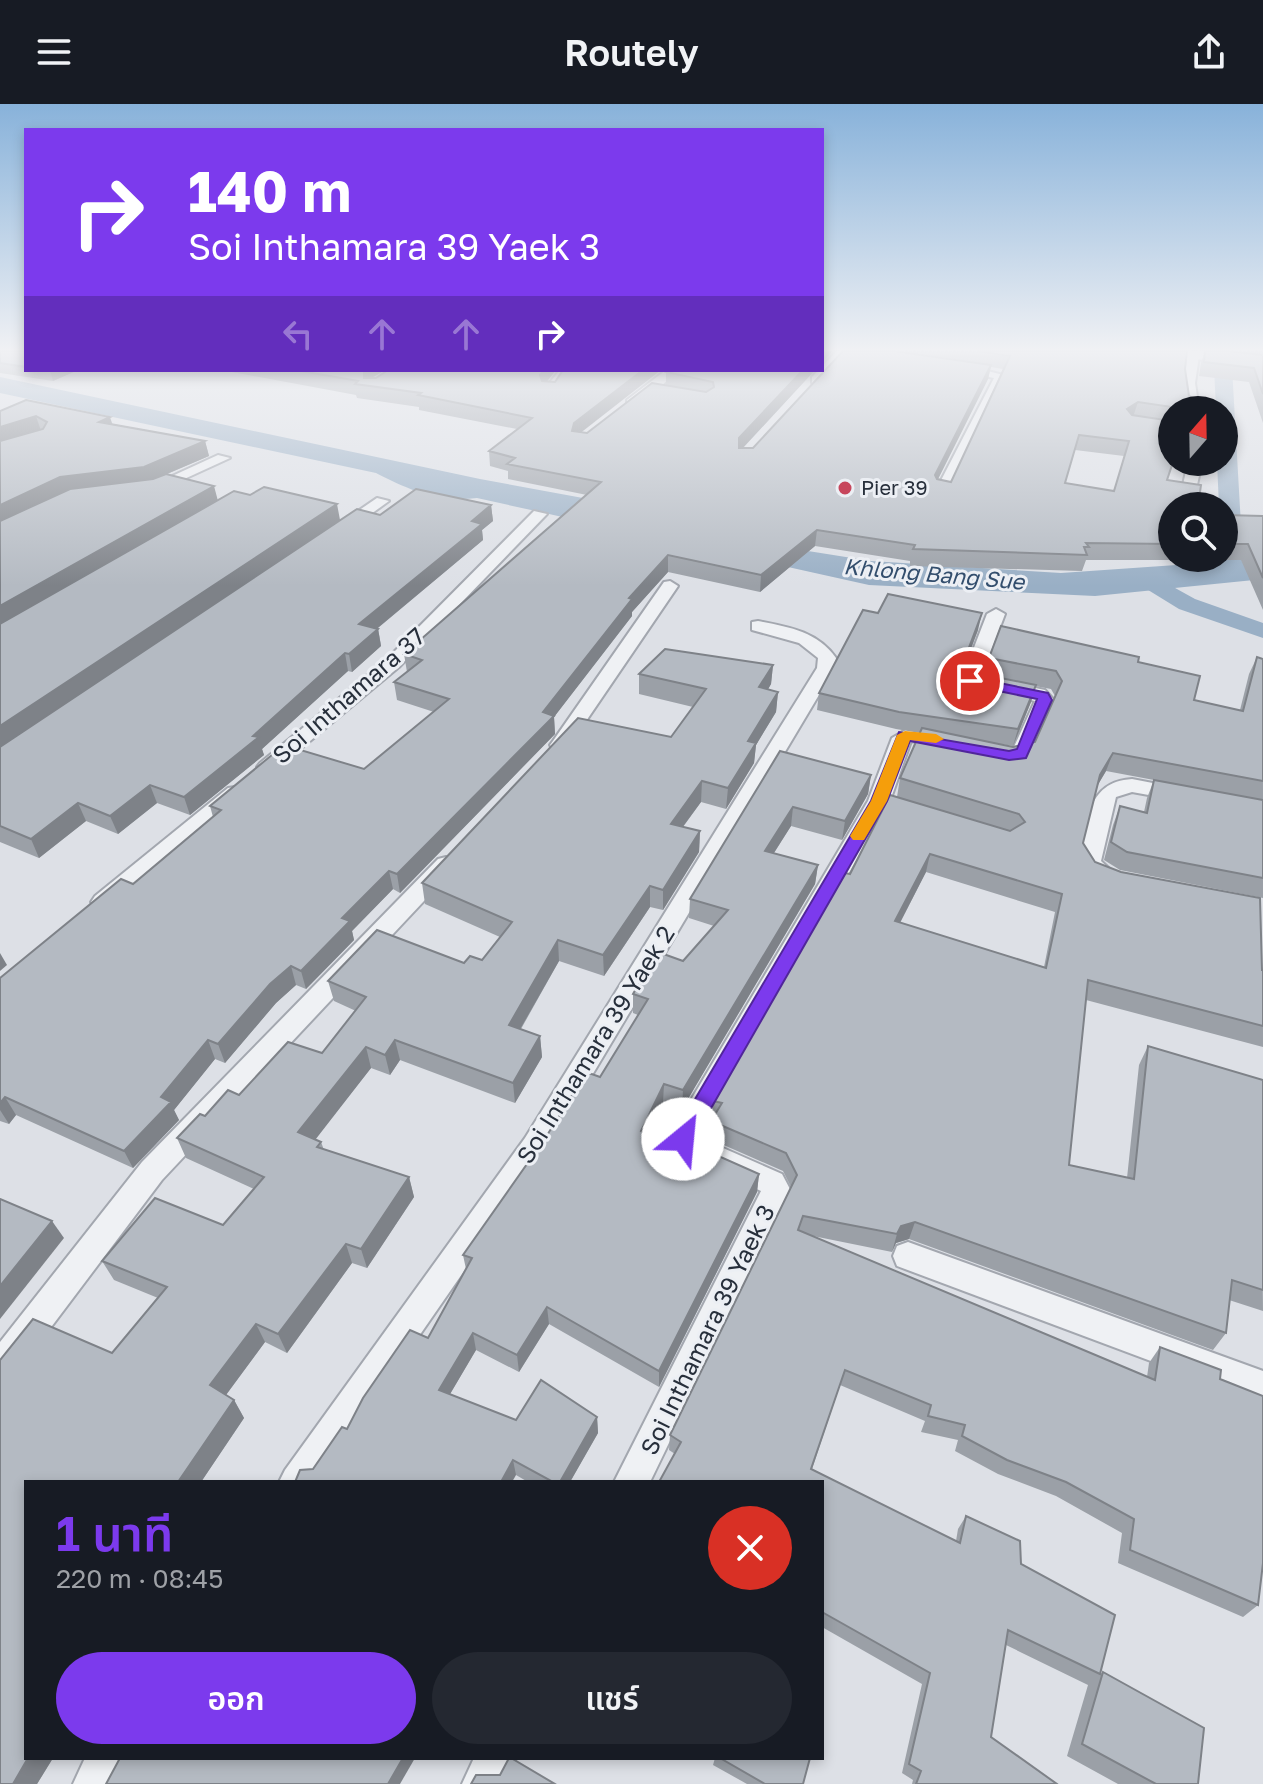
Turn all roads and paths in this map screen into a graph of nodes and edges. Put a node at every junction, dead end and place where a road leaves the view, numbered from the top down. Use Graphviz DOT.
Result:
graph roads {
  1 [pos="974,429"];
  2 [pos="223,458"];
  3 [pos="136,492"];
  4 [pos="942,492"];
  5 [pos="382,501"];
  6 [pos="539,514"];
  7 [pos="329,537"];
  8 [pos="670,586"];
  9 [pos="996,614"];
  10 [pos="758,626"];
  11 [pos="543,763"];
  12 [pos="1204,799"];
  13 [pos="461,849"];
  14 [pos="1129,883"];
  15 [pos="90,914"];
  16 [pos="908,1256"];
  17 [pos="0,1368"];
  18 [pos="1263,1387"];
  19 [pos="298,1480"];
  20 [pos="633,1480"];
  21 [pos="106,1760"];
  22 [pos="495,1760"];
  23 [pos="94,1784"];
  24 [pos="483,1784"];
  1 -- 4 [label="street"];
  2 -- 3 [label="street"];
  5 -- 7 [label="street"];
  6 -- 15 [label="street, Soi Inthamara 37"];
  8 -- 11 [label="street"];
  9 -- 20 [label="street, Soi Inthamara 39 Yaek 3"];
  10 -- 19 [label="street, Soi Inthamara 39 Yaek 2"];
  12 -- 14 [label="street"];
  13 -- 17 [label="street"];
  16 -- 18 [label="street"];
  21 -- 23 [label="street"];
  22 -- 24 [label="street"];
}
